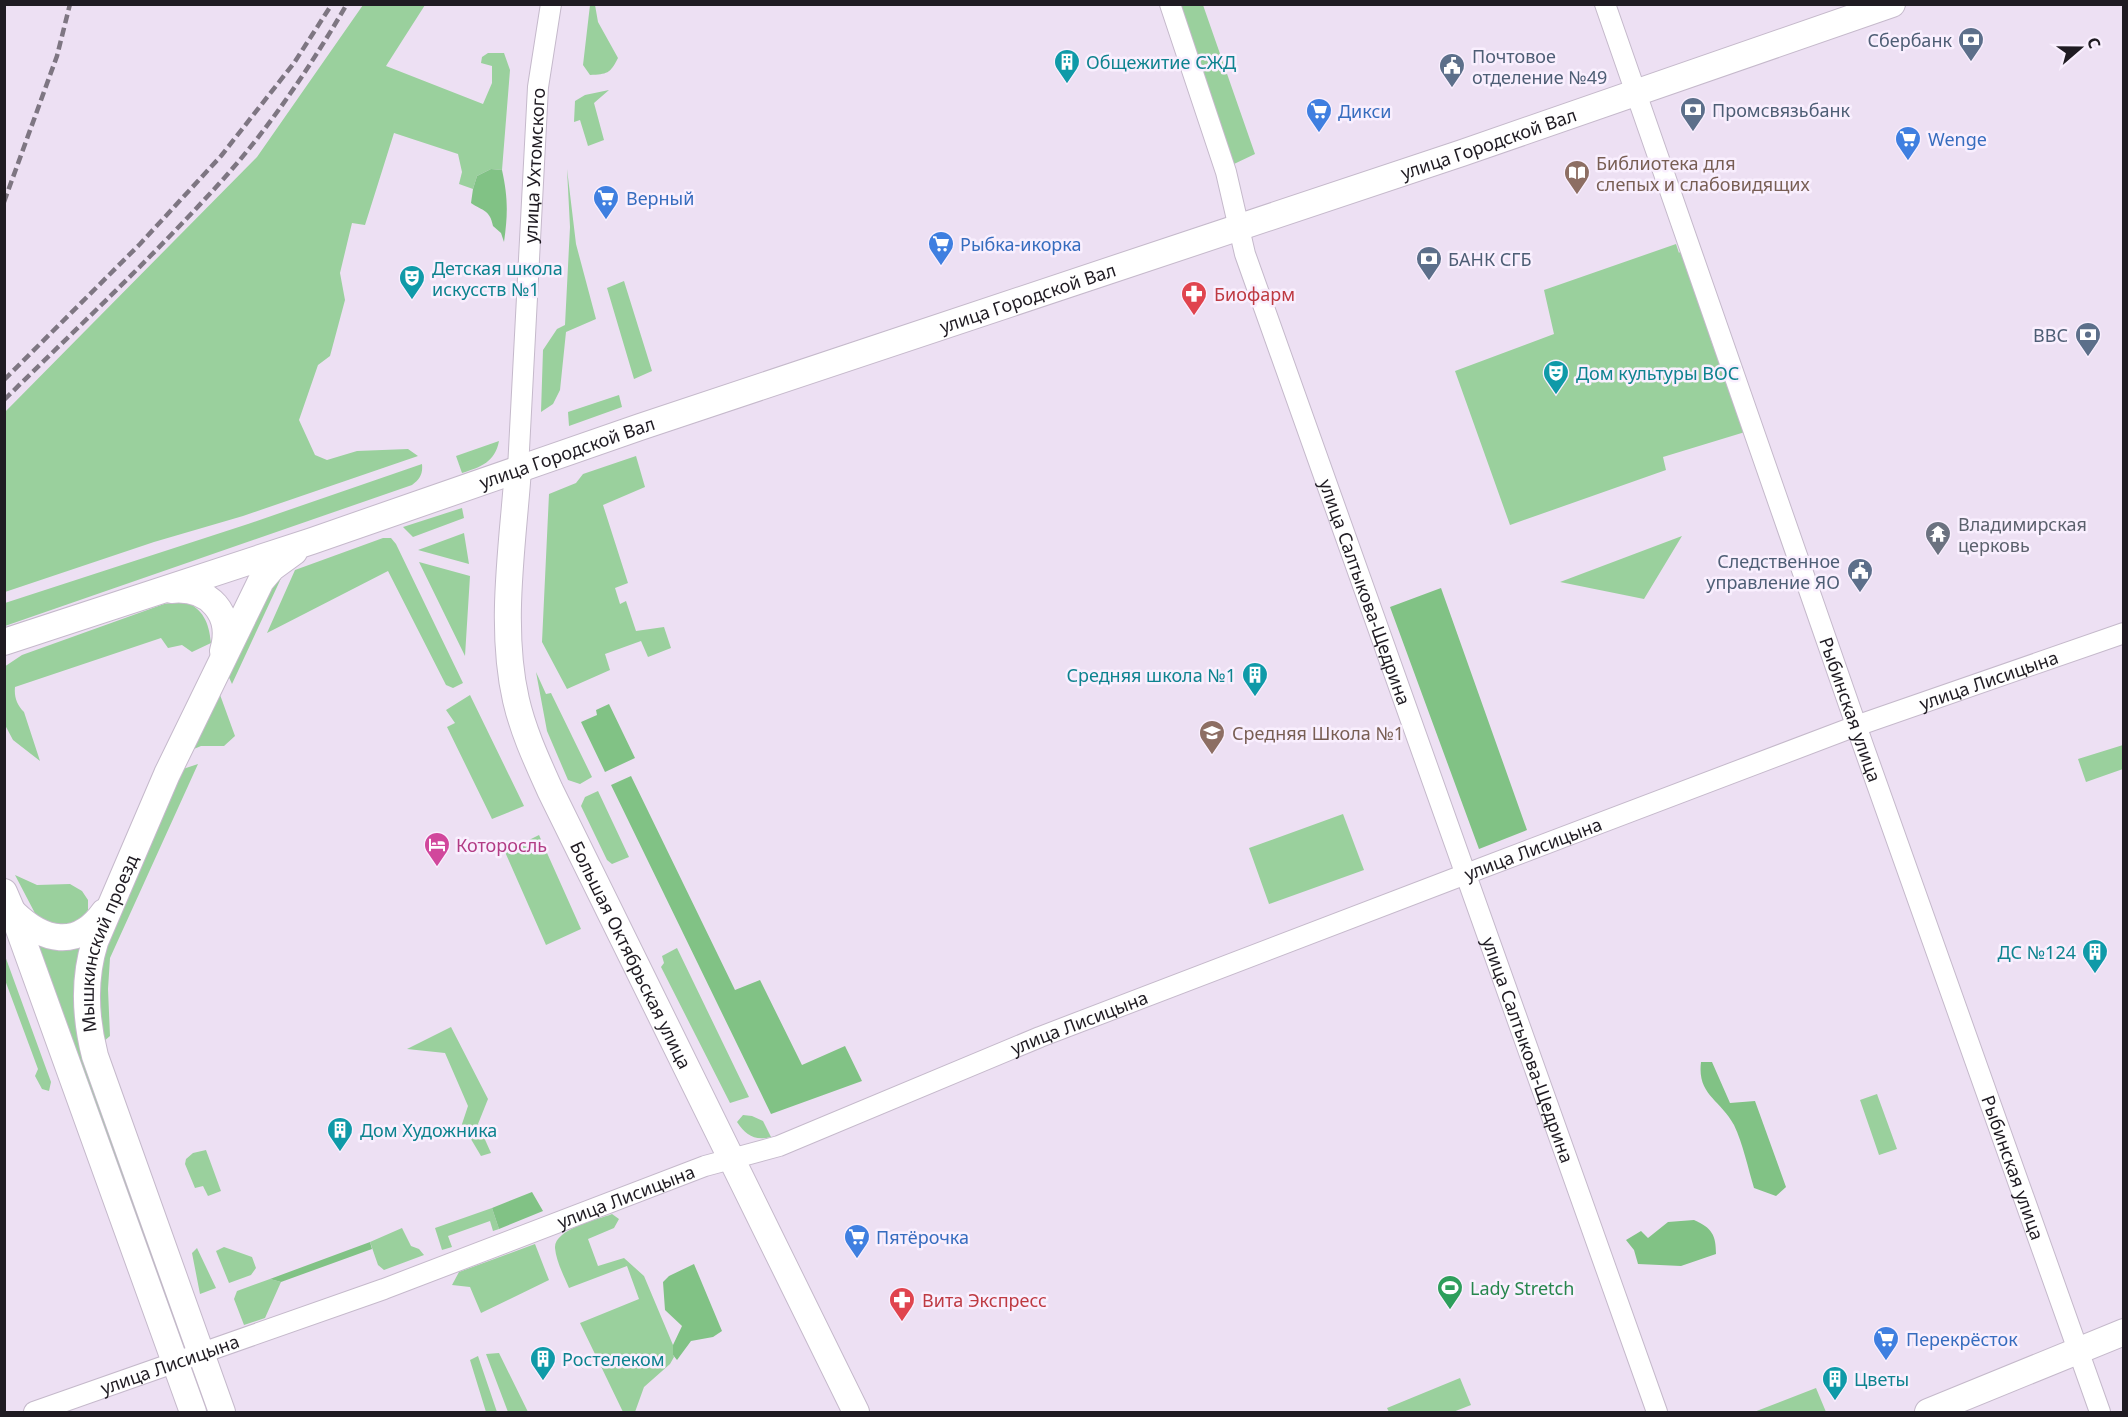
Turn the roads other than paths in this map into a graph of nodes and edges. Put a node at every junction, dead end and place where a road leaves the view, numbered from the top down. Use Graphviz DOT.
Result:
graph roads {
  1 [pos="551,4"];
  2 [pos="1170,4"];
  3 [pos="1605,4"];
  4 [pos="1892,4"];
  5 [pos="1636,92"];
  6 [pos="1239,226"];
  7 [pos="518,469"];
  8 [pos="312,541"];
  9 [pos="162,591"];
  10 [pos="2124,633"];
  11 [pos="6,643"];
  12 [pos="217,670"];
  13 [pos="1856,726"];
  14 [pos="1466,874"];
  15 [pos="9,902"];
  16 [pos="109,906"];
  17 [pos="732,1159"];
  18 [pos="2124,1332"];
  19 [pos="2078,1350"];
  20 [pos="201,1355"];
  21 [pos="175,1364"];
  22 [pos="34,1413"];
  23 [pos="193,1413"];
  24 [pos="222,1413"];
  25 [pos="856,1413"];
  26 [pos="1657,1413"];
  27 [pos="1928,1413"];
  28 [pos="2100,1413"];
  1 -- 7 [label="street, улица Ухтомского"];
  2 -- 6 [label="street, улица Салтыкова-Щедрина"];
  3 -- 5 [label="street, Рыбинская улица"];
  4 -- 5 [label="main road, улица Городской Вал"];
  5 -- 6 [label="main road, улица Городской Вал"];
  5 -- 13 [label="street, Рыбинская улица"];
  6 -- 7 [label="main road, улица Городской Вал"];
  6 -- 14 [label="street, улица Салтыкова-Щедрина"];
  7 -- 8 [label="main road, улица Городской Вал"];
  7 -- 17 [label="main road, Большая Октябрьская улица"];
  8 -- 9 [label="main road, улица Городской Вал"];
  8 -- 12 [label="main road, Мышкинский проезд"];
  9 -- 11 [label="main road"];
  9 -- 12 [label="main road"];
  10 -- 13 [label="street, улица Лисицына"];
  12 -- 16 [label="main road, Мышкинский проезд"];
  13 -- 14 [label="street, улица Лисицына"];
  13 -- 19 [label="street, Рыбинская улица"];
  14 -- 17 [label="street, улица Лисицына"];
  14 -- 26 [label="street, улица Салтыкова-Щедрина"];
  15 -- 16 [label="main road"];
  15 -- 21 [label="main road, Мышкинский проезд"];
  16 -- 20 [label="main road, Мышкинский проезд"];
  17 -- 20 [label="street, улица Лисицына"];
  17 -- 25 [label="main road, Большая Октябрьская улица"];
  18 -- 19 [label="main road"];
  19 -- 27 [label="main road"];
  19 -- 28 [label="street, Рыбинская улица"];
  20 -- 21 [label="street, улица Лисицына"];
  20 -- 24 [label="main road, Мышкинский проезд"];
  21 -- 22 [label="street, улица Лисицына"];
  21 -- 23 [label="main road, Мышкинский проезд"];
}
